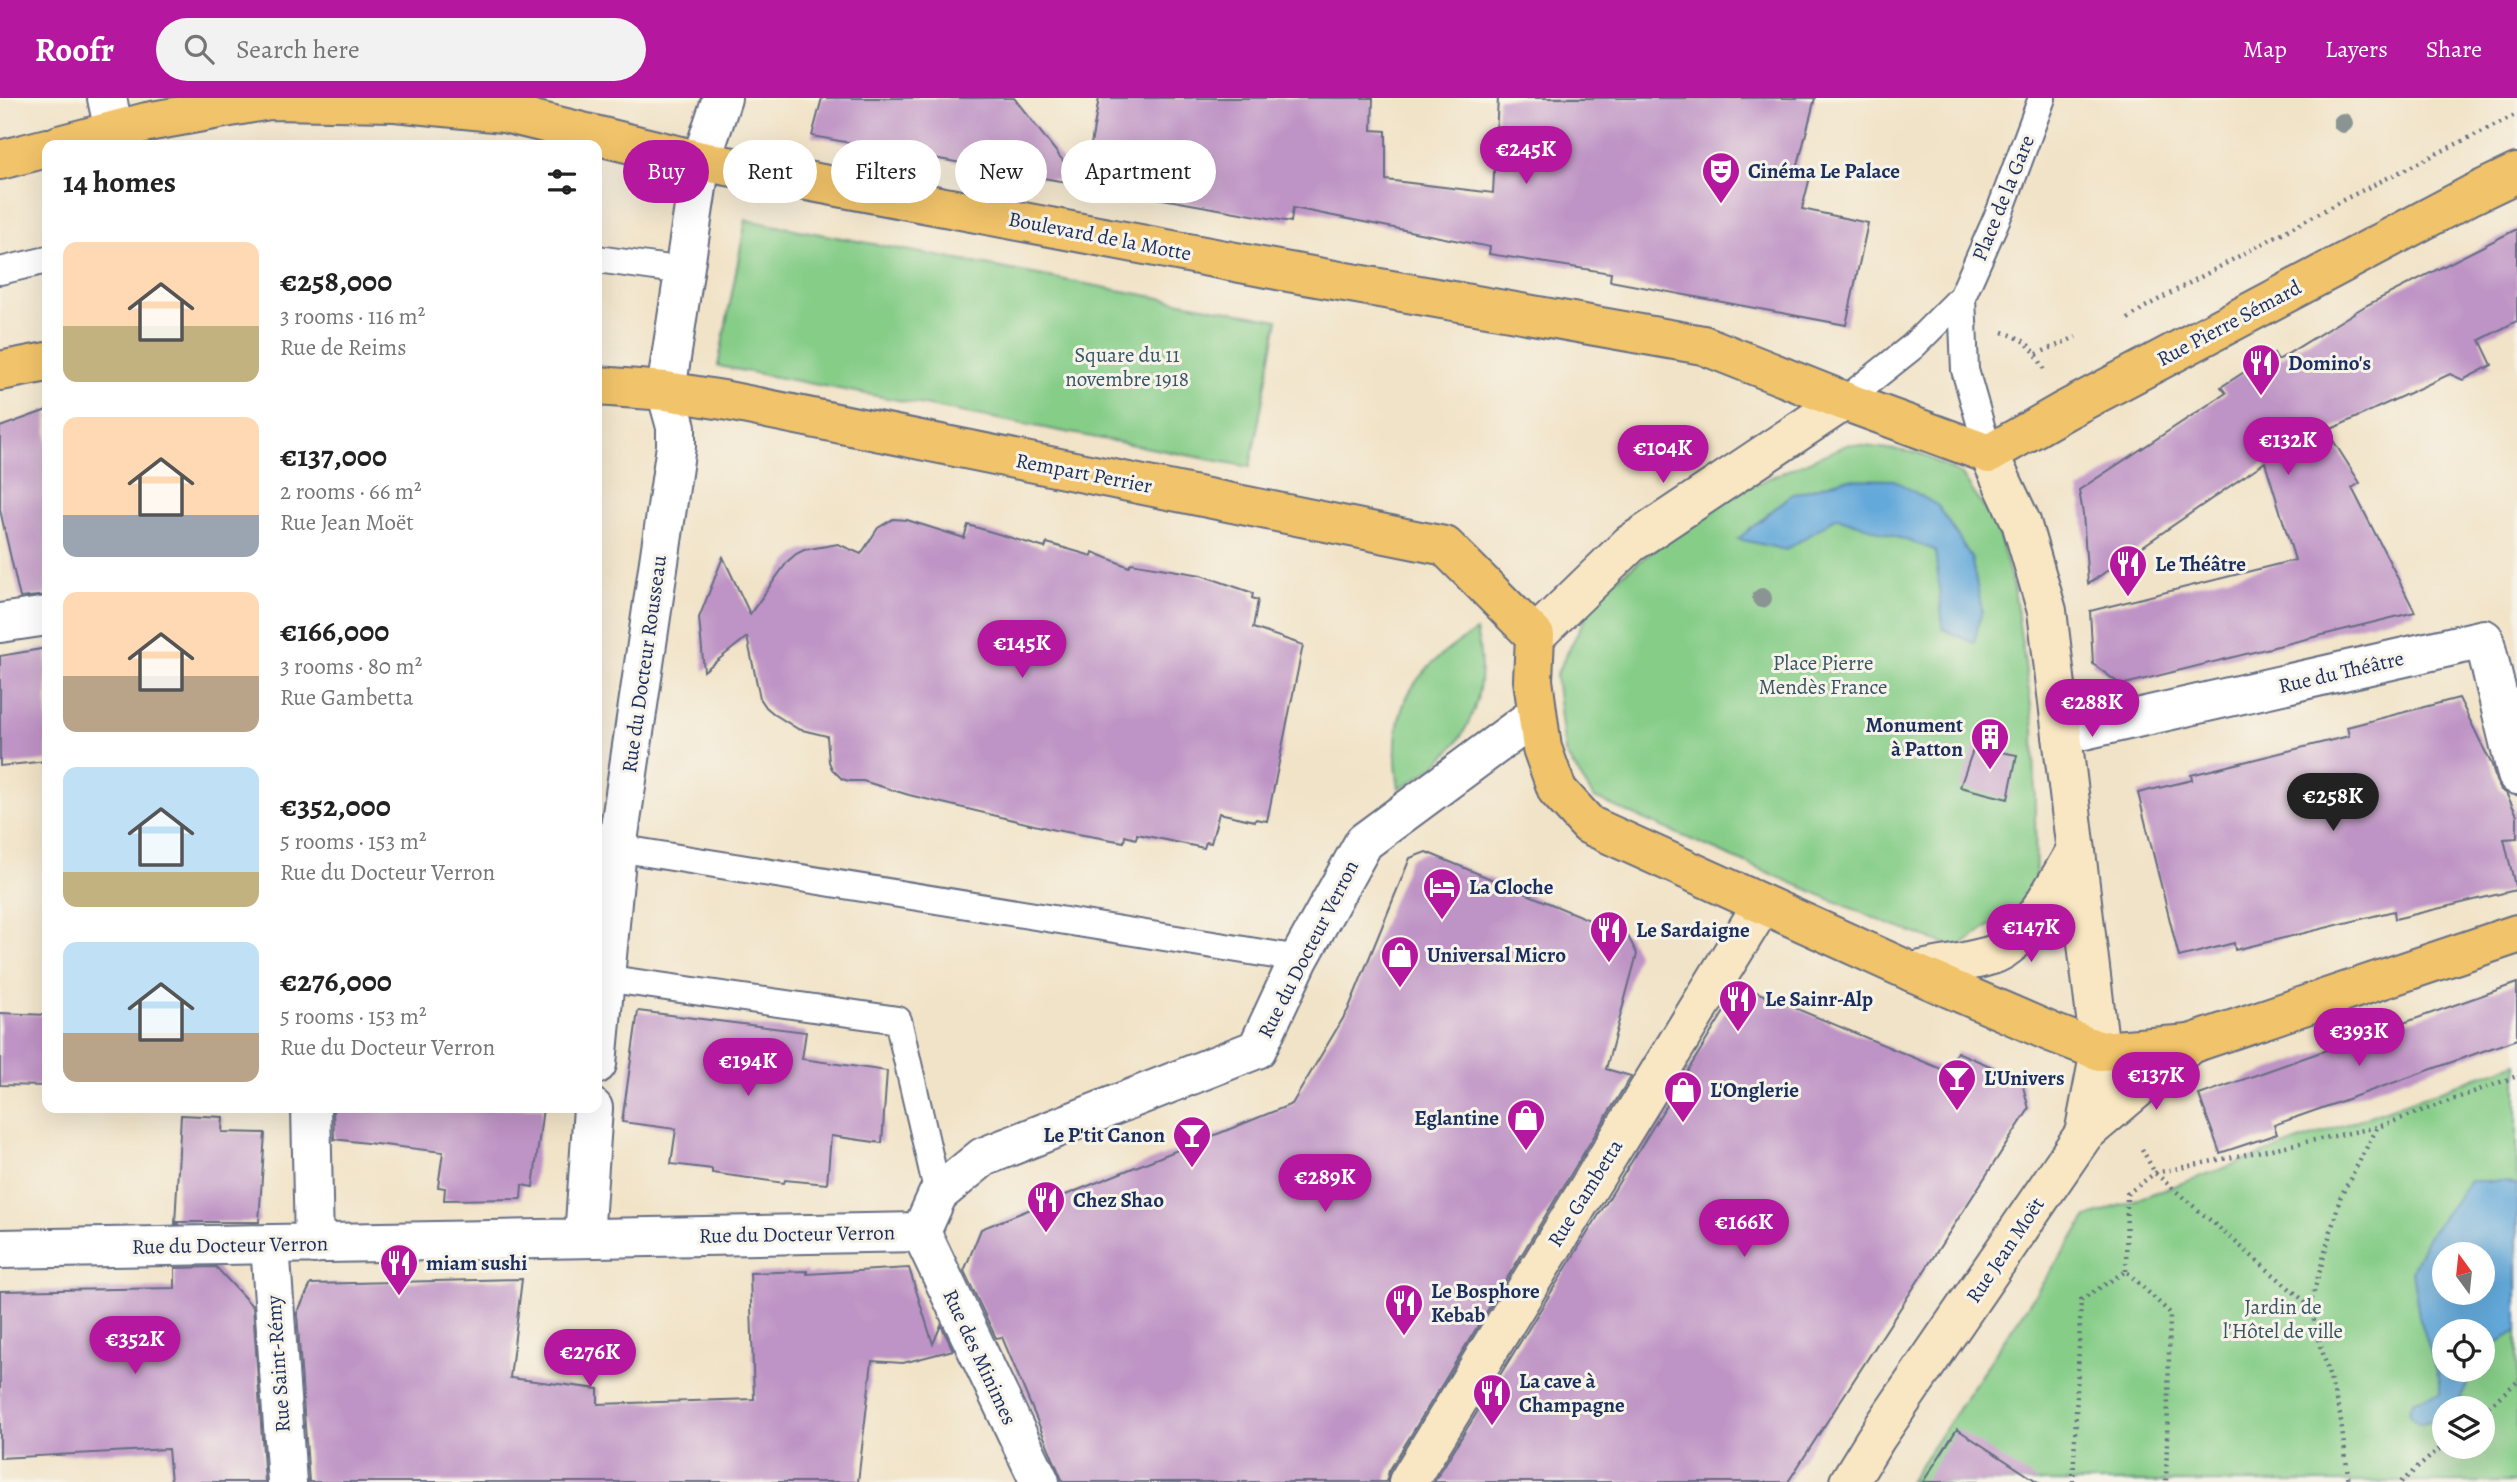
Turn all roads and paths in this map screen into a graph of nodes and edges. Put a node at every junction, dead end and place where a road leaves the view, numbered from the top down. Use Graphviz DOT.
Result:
graph roads {
  1 [pos="722,98"];
  2 [pos="2042,98"];
  3 [pos="111,114"];
  4 [pos="67,140"];
  5 [pos="708,140"];
  6 [pos="623,142"];
  7 [pos="42,149"];
  8 [pos="0,160"];
  9 [pos="709,163"];
  10 [pos="2517,165"];
  11 [pos="2517,173"];
  12 [pos="2470,195"];
  13 [pos="695,203"];
  14 [pos="602,260"];
  15 [pos="42,261"];
  16 [pos="0,271"];
  17 [pos="684,271"];
  18 [pos="1962,308"];
  19 [pos="2076,337"];
  20 [pos="2037,354"];
  21 [pos="42,363"];
  22 [pos="0,371"];
  23 [pos="602,386"];
  24 [pos="666,391"];
  25 [pos="1844,401"];
  26 [pos="2064,411"];
  27 [pos="1989,454"];
  28 [pos="42,616"];
  29 [pos="0,623"];
  30 [pos="1535,636"];
  31 [pos="1536,715"];
  32 [pos="2062,735"];
  33 [pos="2517,775"];
  34 [pos="617,848"];
  35 [pos="2076,850"];
  36 [pos="1762,905"];
  37 [pos="2517,934"];
  38 [pos="1300,959"];
  39 [pos="1912,972"];
  40 [pos="603,978"];
  41 [pos="602,992"];
  42 [pos="2190,1044"];
  43 [pos="2100,1051"];
  44 [pos="2517,1076"];
  45 [pos="2119,1105"];
  46 [pos="311,1113"];
  47 [pos="593,1113"];
  48 [pos="2378,1127"];
  49 [pos="2084,1134"];
  50 [pos="2155,1173"];
  51 [pos="938,1194"];
  52 [pos="921,1232"];
  53 [pos="584,1238"];
  54 [pos="314,1244"];
  55 [pos="270,1245"];
  56 [pos="0,1249"];
  57 [pos="2126,1271"];
  58 [pos="2310,1306"];
  59 [pos="2517,1382"];
  60 [pos="2495,1401"];
  61 [pos="2432,1455"];
  62 [pos="287,1482"];
  63 [pos="1040,1482"];
  64 [pos="1408,1482"];
  65 [pos="1849,1482"];
  66 [pos="2073,1482"];
  67 [pos="2166,1482"];
  68 [pos="2349,1482"];
  69 [pos="2401,1482"];
  1 -- 5 [label="street"];
  2 -- 18 [label="lane, Place de la Gare"];
  3 -- 4 [label="main road, Boulevard de la Motte"];
  3 -- 6 [label="main road, Boulevard de la Motte"];
  7 -- 8 [label="main road"];
  9 -- 25 [label="main road, Boulevard de la Motte"];
  10 -- 12 [label="main road, Rue Pierre Sémard"];
  11 -- 12 [label="main road, Rue Pierre Sémard"];
  12 -- 26 [label="main road, Rue Pierre Sémard"];
  13 -- 17 [label="street"];
  14 -- 17 [label="lane"];
  15 -- 16 [label="lane"];
  17 -- 24 [label="street"];
  18 -- 20 [label="path"];
  18 -- 25 [label="lane, Place de la Gare"];
  18 -- 27 [label="lane, Place de la Gare"];
  19 -- 20 [label="path"];
  20 -- 26 [label="path"];
  21 -- 22 [label="main road"];
  23 -- 24 [label="main road, Rempart Perrier"];
  24 -- 30 [label="main road, Rempart Perrier"];
  24 -- 34 [label="street, Rue du Docteur Rousseau"];
  25 -- 27 [label="main road"];
  25 -- 30 [label="main road"];
  26 -- 27 [label="main road, Rue Pierre Sémard"];
  27 -- 32 [label="main road"];
  28 -- 29 [label="street"];
  30 -- 31 [label="main road"];
  31 -- 36 [label="main road"];
  31 -- 38 [label="street, Rue du Docteur Verron"];
  32 -- 33 [label="street, Rue du Théâtre"];
  32 -- 35 [label="main road"];
  34 -- 38 [label="lane"];
  34 -- 40 [label="street, Rue du Docteur Rousseau"];
  35 -- 39 [label="main road"];
  35 -- 43 [label="main road"];
  36 -- 39 [label="main road"];
  36 -- 64 [label="main road, Rue Gambetta"];
  37 -- 42 [label="main road"];
  38 -- 51 [label="street, Rue du Docteur Verron"];
  39 -- 43 [label="main road"];
  40 -- 41 [label="street, Rue du Docteur Rousseau"];
  40 -- 51 [label="lane"];
  42 -- 43 [label="main road"];
  42 -- 45 [label="main road, Rue Jean Moët"];
  43 -- 49 [label="main road"];
  44 -- 48 [label="path"];
  45 -- 49 [label="main road, Rue Jean Moët"];
  45 -- 50 [label="path"];
  46 -- 54 [label="street"];
  47 -- 53 [label="street"];
  48 -- 50 [label="path"];
  48 -- 58 [label="path"];
  49 -- 65 [label="main road, Rue Jean Moët"];
  50 -- 57 [label="path"];
  50 -- 58 [label="path"];
  51 -- 52 [label="street, Rue du Docteur Verron"];
  52 -- 53 [label="street, Rue du Docteur Verron"];
  52 -- 63 [label="street, Rue des Minimes"];
  53 -- 54 [label="street, Rue du Docteur Verron"];
  54 -- 55 [label="street, Rue du Docteur Verron"];
  55 -- 56 [label="street, Rue du Docteur Verron"];
  55 -- 62 [label="street, Rue Saint-Rémy"];
  57 -- 66 [label="path"];
  57 -- 67 [label="path"];
  58 -- 68 [label="path"];
  59 -- 60 [label="path"];
  61 -- 69 [label="path"];
}
